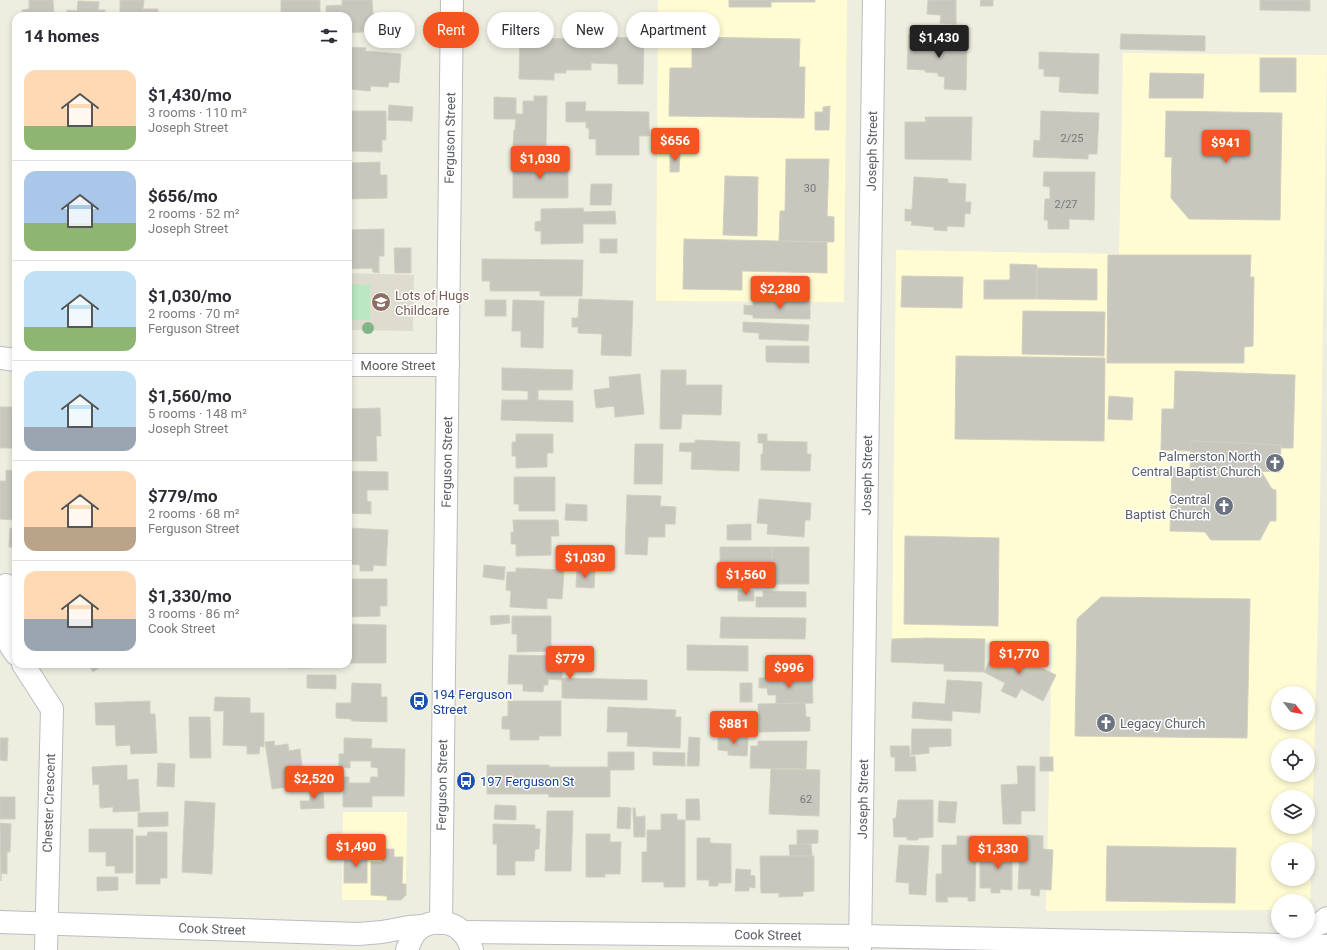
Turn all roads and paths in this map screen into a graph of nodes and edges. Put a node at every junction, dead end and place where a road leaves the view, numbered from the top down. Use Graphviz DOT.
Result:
graph roads {
  1 [pos="452,0"];
  2 [pos="874,0"];
  3 [pos="0,358"];
  4 [pos="12,360"];
  5 [pos="352,365"];
  6 [pos="448,365"];
  7 [pos="6,585"];
  8 [pos="12,648"];
  9 [pos="26,668"];
  10 [pos="1327,918"];
  11 [pos="0,922"];
  12 [pos="46,923"];
  13 [pos="432,925"];
  14 [pos="1315,925"];
  15 [pos="1283,938"];
  16 [pos="467,941"];
  17 [pos="860,943"];
  18 [pos="1255,945"];
  19 [pos="1073,946"];
  20 [pos="1327,946"];
  21 [pos="1193,947"];
  22 [pos="46,950"];
  23 [pos="407,950"];
  1 -- 6 [label="street, Ferguson Street"];
  2 -- 17 [label="street, Joseph Street"];
  3 -- 4 [label="street"];
  5 -- 6 [label="street, Moore Street"];
  6 -- 13 [label="street, Ferguson Street"];
  7 -- 8 [label="street"];
  9 -- 12 [label="street, Chester Crescent"];
  10 -- 14 [label="street"];
  11 -- 12 [label="street, Cook Street"];
  12 -- 13 [label="street, Cook Street"];
  12 -- 22 [label="street, Chester Crescent"];
  13 -- 16 [label="street"];
  13 -- 23 [label="street"];
  15 -- 18 [label="street"];
  16 -- 17 [label="street, Cook Street"];
  17 -- 19 [label="street, Cook Street"];
  18 -- 20 [label="street, Cook Street"];
  18 -- 21 [label="street, Cook Street"];
  19 -- 21 [label="street, Cook Street"];
}
